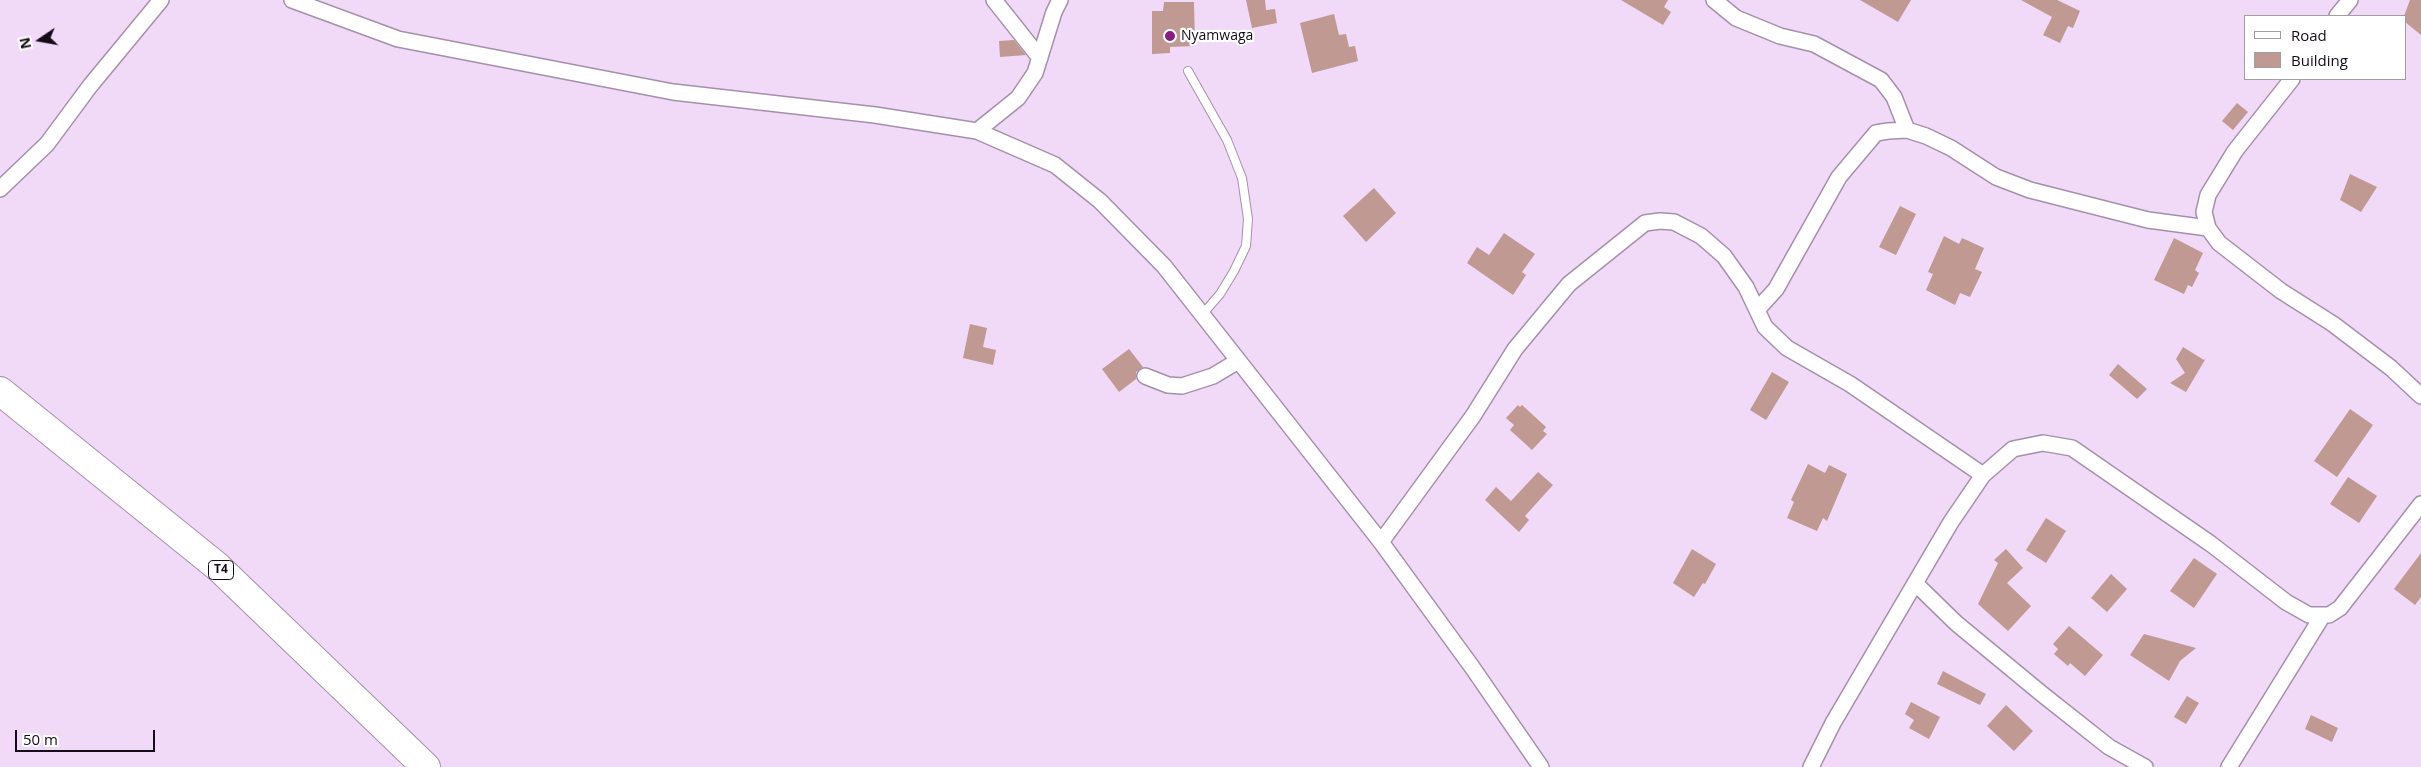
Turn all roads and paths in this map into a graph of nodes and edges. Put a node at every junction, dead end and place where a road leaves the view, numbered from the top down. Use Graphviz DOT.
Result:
graph roads {
  1 [pos="161,0"];
  2 [pos="292,0"];
  3 [pos="994,0"];
  4 [pos="1060,0"];
  5 [pos="1714,0"];
  6 [pos="2350,0"];
  7 [pos="2338,15"];
  8 [pos="1040,58"];
  9 [pos="1188,71"];
  10 [pos="2291,80"];
  11 [pos="1907,130"];
  12 [pos="977,131"];
  13 [pos="0,189"];
  14 [pos="2208,228"];
  15 [pos="1757,310"];
  16 [pos="1202,315"];
  17 [pos="1238,361"];
  18 [pos="1145,376"];
  19 [pos="0,391"];
  20 [pos="2421,396"];
  21 [pos="1983,475"];
  22 [pos="2421,504"];
  23 [pos="1381,542"];
  24 [pos="1915,583"];
  25 [pos="2323,615"];
  26 [pos="426,767"];
  27 [pos="1541,767"];
  28 [pos="1811,767"];
  29 [pos="2145,767"];
  30 [pos="2229,767"];
  1 -- 13 [label="street"];
  2 -- 12 [label="street"];
  3 -- 8 [label="street"];
  4 -- 8 [label="street"];
  5 -- 11 [label="street"];
  6 -- 7 [label="street"];
  8 -- 12 [label="street"];
  9 -- 16 [label="lane"];
  10 -- 14 [label="street"];
  11 -- 14 [label="street"];
  11 -- 15 [label="street"];
  12 -- 16 [label="street"];
  14 -- 20 [label="street"];
  15 -- 21 [label="street"];
  15 -- 23 [label="street"];
  16 -- 17 [label="street"];
  17 -- 18 [label="street"];
  17 -- 23 [label="street"];
  19 -- 26 [label="highway, T4"];
  21 -- 24 [label="street"];
  21 -- 25 [label="street"];
  22 -- 25 [label="street"];
  23 -- 27 [label="street"];
  24 -- 28 [label="street"];
  24 -- 29 [label="street"];
  25 -- 30 [label="street"];
}
